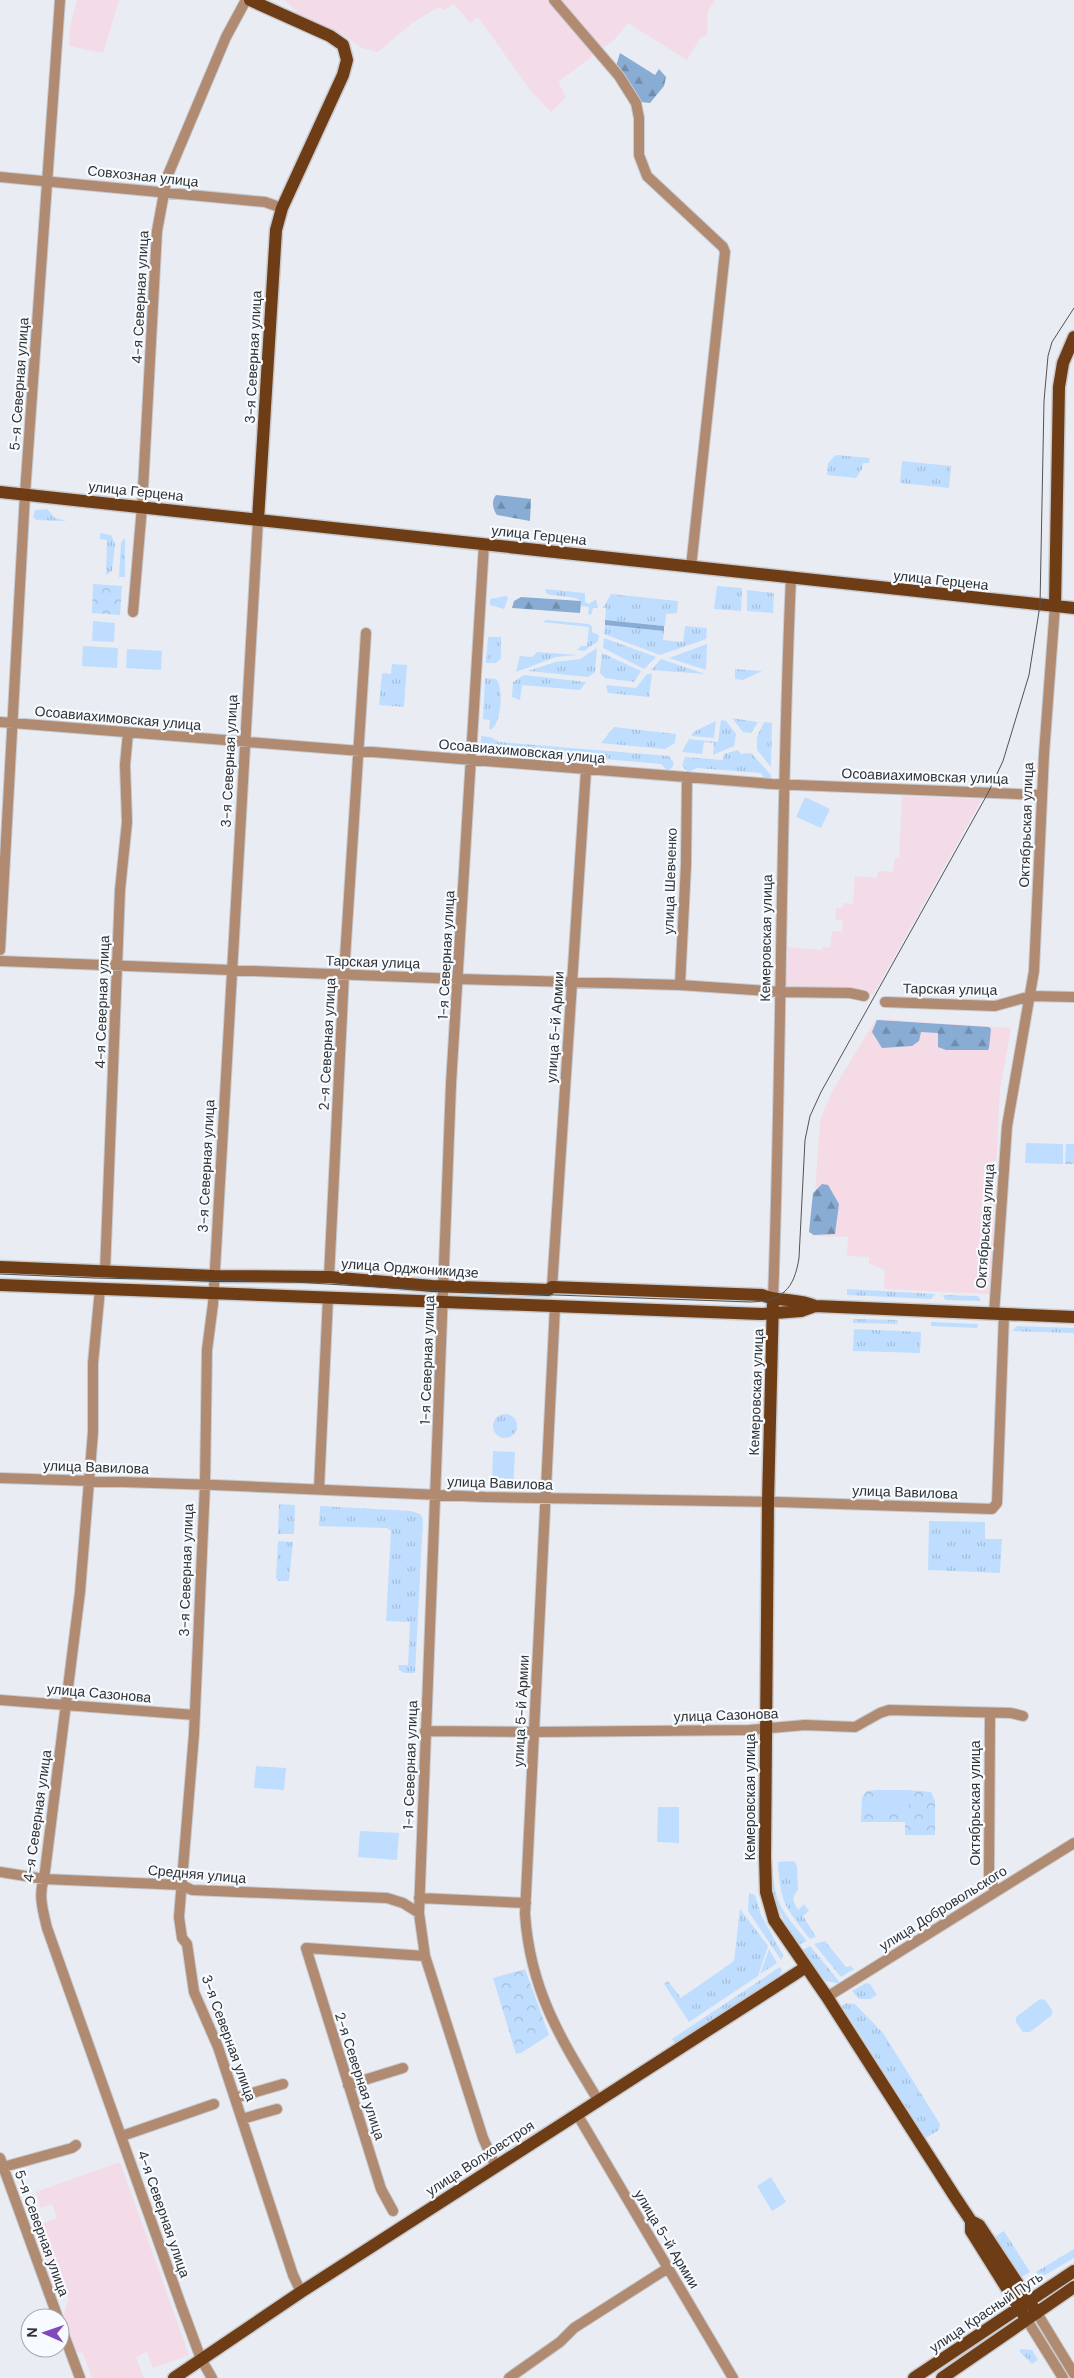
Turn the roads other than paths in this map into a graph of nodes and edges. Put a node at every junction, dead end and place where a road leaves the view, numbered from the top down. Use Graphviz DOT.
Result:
graph roads {
  1 [pos="60,0"];
  2 [pos="248,0"];
  3 [pos="554,0"];
  4 [pos="0,177"];
  5 [pos="48,180"];
  6 [pos="163,192"];
  7 [pos="282,208"];
  8 [pos="1074,337"];
  9 [pos="0,492"];
  10 [pos="24,494"];
  11 [pos="142,507"];
  12 [pos="258,520"];
  13 [pos="484,544"];
  14 [pos="691,567"];
  15 [pos="791,578"];
  16 [pos="1054,606"];
  17 [pos="1074,608"];
  18 [pos="133,612"];
  19 [pos="366,633"];
  20 [pos="0,722"];
  21 [pos="14,722"];
  22 [pos="128,733"];
  23 [pos="245,742"];
  24 [pos="357,751"];
  25 [pos="471,761"];
  26 [pos="586,770"];
  27 [pos="687,777"];
  28 [pos="785,784"];
  29 [pos="1042,795"];
  30 [pos="0,950"];
  31 [pos="0,961"];
  32 [pos="119,964"];
  33 [pos="232,969"];
  34 [pos="344,974"];
  35 [pos="459,979"];
  36 [pos="571,982"];
  37 [pos="680,985"];
  38 [pos="781,992"];
  39 [pos="864,996"];
  40 [pos="1031,996"];
  41 [pos="1074,997"];
  42 [pos="885,1002"];
  43 [pos="0,1267"];
  44 [pos="105,1272"];
  45 [pos="214,1276"];
  46 [pos="329,1278"];
  47 [pos="0,1285"];
  48 [pos="444,1286"];
  49 [pos="552,1287"];
  50 [pos="100,1289"];
  51 [pos="213,1294"];
  52 [pos="328,1298"];
  53 [pos="773,1299"];
  54 [pos="444,1302"];
  55 [pos="555,1306"];
  56 [pos="815,1306"];
  57 [pos="773,1313"];
  58 [pos="999,1314"];
  59 [pos="1074,1317"];
  60 [pos="0,1478"];
  61 [pos="89,1481"];
  62 [pos="205,1484"];
  63 [pos="319,1489"];
  64 [pos="435,1495"];
  65 [pos="545,1498"];
  66 [pos="768,1502"];
  67 [pos="997,1503"];
  68 [pos="0,1700"];
  69 [pos="66,1703"];
  70 [pos="990,1713"];
  71 [pos="195,1715"];
  72 [pos="1023,1716"];
  73 [pos="766,1729"];
  74 [pos="425,1730"];
  75 [pos="534,1732"];
  76 [pos="1074,1842"];
  77 [pos="0,1872"];
  78 [pos="44,1878"];
  79 [pos="182,1885"];
  80 [pos="995,1891"];
  81 [pos="419,1898"];
  82 [pos="526,1903"];
  83 [pos="419,1913"];
  84 [pos="425,1956"];
  85 [pos="806,1967"];
  86 [pos="828,1997"];
  87 [pos="403,2068"];
  88 [pos="282,2084"];
  89 [pos="348,2085"];
  90 [pos="234,2098"];
  91 [pos="598,2100"];
  92 [pos="214,2104"];
  93 [pos="277,2109"];
  94 [pos="577,2114"];
  95 [pos="242,2119"];
  96 [pos="122,2136"];
  97 [pos="76,2145"];
  98 [pos="1,2164"];
  99 [pos="495,2165"];
  100 [pos="393,2211"];
  101 [pos="668,2268"];
  102 [pos="1074,2271"];
  103 [pos="1074,2287"];
  104 [pos="300,2292"];
  105 [pos="1024,2304"];
  106 [pos="54,2308"];
  107 [pos="1032,2317"];
  108 [pos="70,2351"];
  109 [pos="201,2359"];
  110 [pos="1074,2374"];
  111 [pos="80,2378"];
  112 [pos="174,2378"];
  113 [pos="212,2378"];
  114 [pos="509,2378"];
  115 [pos="734,2378"];
  116 [pos="914,2378"];
  117 [pos="942,2378"];
  118 [pos="1063,2378"];
  1 -- 5 [label="street, 5-я Северная улица"];
  2 -- 6 [label="street, 4-я Северная улица"];
  2 -- 7 [label="main road, 3-я Северная улица"];
  3 -- 14 [label="street"];
  4 -- 5 [label="street, Совхозная улица"];
  5 -- 6 [label="street, Совхозная улица"];
  5 -- 10 [label="street, 5-я Северная улица"];
  6 -- 7 [label="street, Совхозная улица"];
  6 -- 11 [label="street, 4-я Северная улица"];
  7 -- 12 [label="main road, 3-я Северная улица"];
  8 -- 16 [label="main road, Октябрьская улица"];
  9 -- 10 [label="main road, улица Герцена"];
  10 -- 11 [label="main road, улица Герцена"];
  10 -- 21 [label="street, 5-я Северная улица"];
  11 -- 12 [label="main road, улица Герцена"];
  11 -- 18 [label="street, 4-я Северная улица"];
  12 -- 13 [label="main road, улица Герцена"];
  12 -- 23 [label="street, 3-я Северная улица"];
  13 -- 14 [label="main road, улица Герцена"];
  13 -- 25 [label="street, 1-я Северная улица"];
  14 -- 15 [label="main road, улица Герцена"];
  15 -- 16 [label="main road, улица Герцена"];
  15 -- 28 [label="street, Кемеровская улица"];
  16 -- 17 [label="main road, улица Герцена"];
  16 -- 29 [label="street, Октябрьская улица"];
  19 -- 24 [label="street, 2-я Северная улица"];
  20 -- 21 [label="street, Осоавиахимовская улица"];
  21 -- 22 [label="street, Осоавиахимовская улица"];
  21 -- 30 [label="street, 5-я Северная улица"];
  22 -- 23 [label="street, Осоавиахимовская улица"];
  22 -- 32 [label="street, 4-я Северная улица"];
  23 -- 24 [label="street, Осоавиахимовская улица"];
  23 -- 33 [label="street, 3-я Северная улица"];
  24 -- 25 [label="street, Осоавиахимовская улица"];
  24 -- 34 [label="street, 2-я Северная улица"];
  25 -- 26 [label="street, Осоавиахимовская улица"];
  25 -- 35 [label="street, 1-я Северная улица"];
  26 -- 27 [label="street, Осоавиахимовская улица"];
  26 -- 36 [label="street, улица 5-й Армии"];
  27 -- 28 [label="street, Осоавиахимовская улица"];
  27 -- 37 [label="street, улица Шевченко"];
  28 -- 29 [label="street, Осоавиахимовская улица"];
  28 -- 38 [label="street, Кемеровская улица"];
  29 -- 40 [label="street, Октябрьская улица"];
  31 -- 32 [label="street, Тарская улица"];
  32 -- 33 [label="street, Тарская улица"];
  32 -- 44 [label="street, 4-я Северная улица"];
  33 -- 34 [label="street, Тарская улица"];
  33 -- 45 [label="street, 3-я Северная улица"];
  34 -- 35 [label="street, Тарская улица"];
  34 -- 46 [label="street, 2-я Северная улица"];
  35 -- 36 [label="street, Тарская улица"];
  35 -- 48 [label="street, 1-я Северная улица"];
  36 -- 37 [label="street, Тарская улица"];
  36 -- 49 [label="street, улица 5-й Армии"];
  37 -- 38 [label="street, Тарская улица"];
  38 -- 39 [label="street, Тарская улица"];
  38 -- 53 [label="street, Кемеровская улица"];
  40 -- 41 [label="street, Тарская улица"];
  40 -- 42 [label="street, Тарская улица"];
  40 -- 58 [label="street, Октябрьская улица"];
  43 -- 44 [label="main road, улица Орджоникидзе"];
  44 -- 45 [label="main road, улица Орджоникидзе"];
  45 -- 46 [label="main road, улица Орджоникидзе"];
  45 -- 51 [label="street, 3-я Северная улица"];
  46 -- 48 [label="main road, улица Орджоникидзе"];
  47 -- 50 [label="main road, улица Орджоникидзе"];
  48 -- 49 [label="main road, улица Орджоникидзе"];
  48 -- 54 [label="street, 1-я Северная улица"];
  49 -- 53 [label="main road, улица Орджоникидзе"];
  50 -- 51 [label="main road, улица Орджоникидзе"];
  50 -- 61 [label="street, 4-я Северная улица"];
  51 -- 52 [label="main road, улица Орджоникидзе"];
  51 -- 62 [label="street, 3-я Северная улица"];
  52 -- 54 [label="main road, улица Орджоникидзе"];
  52 -- 63 [label="street"];
  53 -- 56 [label="main road, улица Орджоникидзе"];
  53 -- 57 [label="main road, Кемеровская улица"];
  54 -- 55 [label="main road, улица Орджоникидзе"];
  54 -- 64 [label="street, 1-я Северная улица"];
  55 -- 57 [label="main road, улица Орджоникидзе"];
  55 -- 65 [label="street, улица 5-й Армии"];
  56 -- 57 [label="main road, улица Орджоникидзе"];
  56 -- 58 [label="main road, улица Орджоникидзе"];
  57 -- 66 [label="main road, Кемеровская улица"];
  58 -- 59 [label="main road, улица Орджоникидзе"];
  58 -- 67 [label="street, Октябрьская улица"];
  60 -- 61 [label="street, улица Вавилова"];
  61 -- 62 [label="street, улица Вавилова"];
  61 -- 69 [label="street, 4-я Северная улица"];
  62 -- 63 [label="street, улица Вавилова"];
  62 -- 71 [label="street, 3-я Северная улица"];
  63 -- 64 [label="street, улица Вавилова"];
  64 -- 65 [label="street, улица Вавилова"];
  64 -- 74 [label="street, 1-я Северная улица"];
  65 -- 66 [label="street, улица Вавилова"];
  65 -- 75 [label="street, улица 5-й Армии"];
  66 -- 67 [label="street, улица Вавилова"];
  66 -- 73 [label="main road, Кемеровская улица"];
  68 -- 69 [label="street, улица Сазонова"];
  69 -- 71 [label="street, улица Сазонова"];
  69 -- 78 [label="street, 4-я Северная улица"];
  70 -- 72 [label="street, улица Сазонова"];
  70 -- 73 [label="street, улица Сазонова"];
  70 -- 80 [label="street, Октябрьская улица"];
  71 -- 79 [label="street, 3-я Северная улица"];
  73 -- 75 [label="street, улица Сазонова"];
  73 -- 85 [label="main road, Кемеровская улица"];
  74 -- 75 [label="street, улица Сазонова"];
  74 -- 81 [label="street, 1-я Северная улица"];
  75 -- 82 [label="street, улица 5-й Армии"];
  76 -- 80 [label="street, улица Добровольского"];
  77 -- 78 [label="street, Средняя улица"];
  78 -- 79 [label="street, Средняя улица"];
  78 -- 96 [label="street, 4-я Северная улица"];
  79 -- 83 [label="street, Средняя улица"];
  79 -- 90 [label="street, 3-я Северная улица"];
  80 -- 86 [label="street, улица Добровольского"];
  81 -- 82 [label="street"];
  81 -- 83 [label="street, 1-я Северная улица"];
  82 -- 91 [label="street, улица 5-й Армии"];
  83 -- 84 [label="street, 1-я Северная улица"];
  84 -- 89 [label="street, 2-я Северная улица"];
  84 -- 99 [label="street, 1-я Северная улица"];
  85 -- 86 [label="main road, Кемеровская улица"];
  85 -- 91 [label="main road, улица Волховстроя"];
  86 -- 105 [label="main road, Кемеровская улица"];
  87 -- 89 [label="street"];
  88 -- 90 [label="street"];
  89 -- 100 [label="street, 2-я Северная улица"];
  90 -- 95 [label="street, 3-я Северная улица"];
  91 -- 94 [label="main road, улица Волховстроя"];
  92 -- 96 [label="street"];
  93 -- 95 [label="street"];
  94 -- 99 [label="main road, улица Волховстроя"];
  94 -- 101 [label="street, улица 5-й Армии"];
  95 -- 104 [label="street, 3-я Северная улица"];
  96 -- 109 [label="street, 4-я Северная улица"];
  97 -- 98 [label="street"];
  98 -- 106 [label="street, 5-я Северная улица"];
  99 -- 104 [label="main road, улица Волховстроя"];
  101 -- 114 [label="street"];
  101 -- 115 [label="street, улица 5-й Армии"];
  102 -- 105 [label="main road, улица Красный Путь"];
  103 -- 107 [label="main road, улица Красный Путь"];
  104 -- 109 [label="main road, улица Волховстроя"];
  105 -- 107 [label="main road, Кемеровская улица"];
  105 -- 116 [label="main road, улица Красный Путь"];
  107 -- 110 [label="street, Кемеровская улица"];
  107 -- 117 [label="main road, улица Красный Путь"];
  107 -- 118 [label="street, Кемеровская улица"];
  108 -- 111 [label="street"];
  109 -- 112 [label="main road, улица Волховстроя"];
  109 -- 113 [label="street, 4-я Северная улица"];
}
